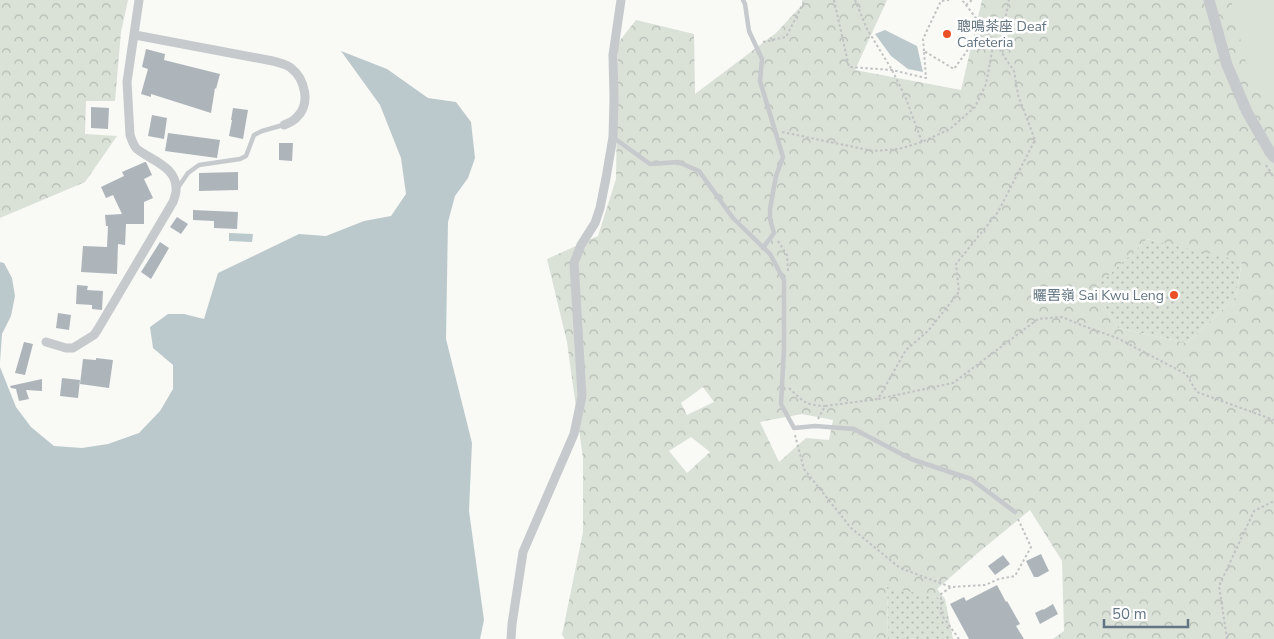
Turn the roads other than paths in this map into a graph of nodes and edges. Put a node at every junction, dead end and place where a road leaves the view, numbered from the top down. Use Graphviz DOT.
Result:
graph roads {
  1 [pos="140,0"];
  2 [pos="621,0"];
  3 [pos="743,0"];
  4 [pos="1209,0"];
  5 [pos="135,35"];
  6 [pos="284,124"];
  7 [pos="613,137"];
  8 [pos="1274,157"];
  9 [pos="177,190"];
  10 [pos="763,248"];
  11 [pos="46,342"];
  12 [pos="1015,512"];
  13 [pos="511,639"];
  1 -- 5 [label="street"];
  2 -- 7 [label="street"];
  3 -- 10 [label="lane"];
  4 -- 8 [label="street"];
  5 -- 6 [label="street"];
  5 -- 9 [label="street"];
  6 -- 9 [label="lane"];
  7 -- 10 [label="lane"];
  7 -- 13 [label="street"];
  9 -- 11 [label="street"];
  10 -- 12 [label="lane"];
}
